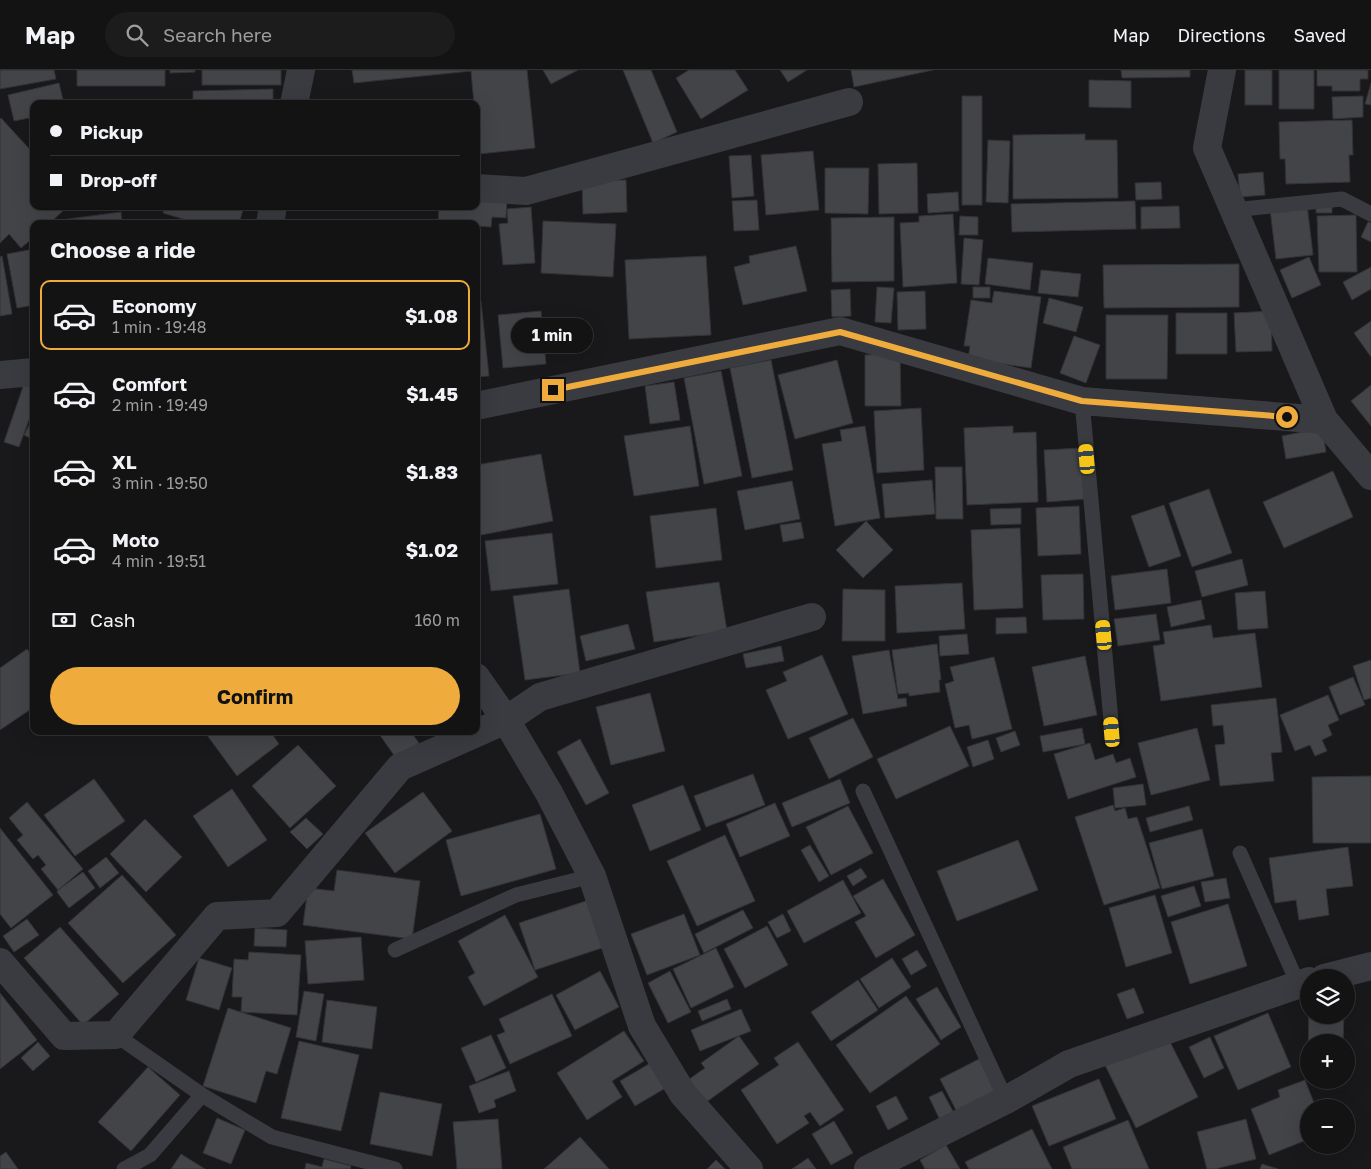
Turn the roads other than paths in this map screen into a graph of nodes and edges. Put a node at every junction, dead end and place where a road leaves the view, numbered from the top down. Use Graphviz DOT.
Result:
graph roads {
  1 [pos="301,70"];
  2 [pos="1222,70"];
  3 [pos="295,100"];
  4 [pos="849,102"];
  5 [pos="480,188"];
  6 [pos="1233,210"];
  7 [pos="1371,214"];
  8 [pos="30,372"];
  9 [pos="0,374"];
  10 [pos="1082,401"];
  11 [pos="480,405"];
  12 [pos="1324,420"];
  13 [pos="1371,476"];
  14 [pos="812,617"];
  15 [pos="480,683"];
  16 [pos="506,720"];
  17 [pos="480,732"];
  18 [pos="1112,732"];
  19 [pos="472,735"];
  20 [pos="863,790"];
  21 [pos="1240,853"];
  22 [pos="592,876"];
  23 [pos="395,950"];
  24 [pos="0,962"];
  25 [pos="1371,966"];
  26 [pos="1355,970"];
  27 [pos="1300,975"];
  28 [pos="1300,984"];
  29 [pos="116,1035"];
  30 [pos="202,1095"];
  31 [pos="1006,1100"];
  32 [pos="124,1169"];
  33 [pos="394,1169"];
  34 [pos="749,1169"];
  35 [pos="868,1169"];
  1 -- 3 [label="street"];
  2 -- 6 [label="street"];
  4 -- 5 [label="street"];
  6 -- 7 [label="lane"];
  6 -- 12 [label="street"];
  8 -- 9 [label="street"];
  10 -- 11 [label="street"];
  10 -- 12 [label="street"];
  10 -- 18 [label="lane"];
  12 -- 13 [label="street"];
  14 -- 16 [label="street"];
  15 -- 16 [label="street"];
  16 -- 17 [label="street"];
  16 -- 22 [label="street"];
  19 -- 29 [label="street"];
  20 -- 31 [label="lane"];
  21 -- 27 [label="lane"];
  22 -- 23 [label="lane"];
  22 -- 34 [label="street"];
  24 -- 29 [label="street"];
  25 -- 26 [label="street"];
  28 -- 31 [label="street"];
  29 -- 30 [label="lane"];
  30 -- 32 [label="lane"];
  30 -- 33 [label="lane"];
  31 -- 35 [label="street"];
}
